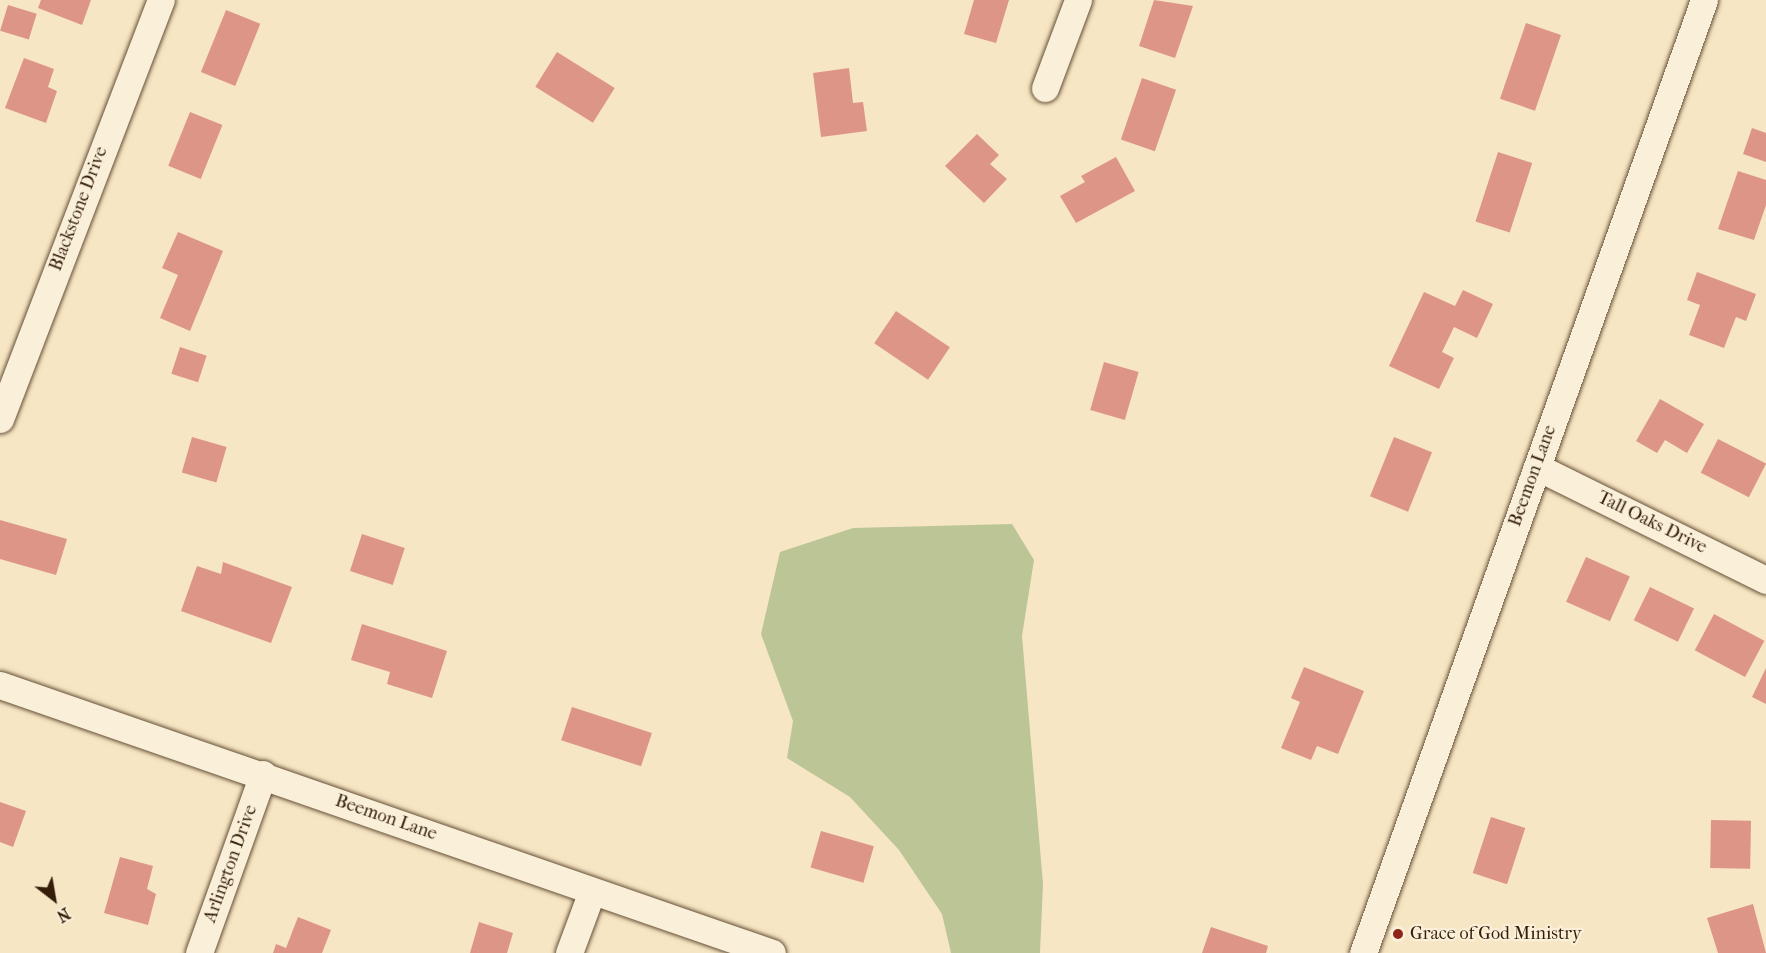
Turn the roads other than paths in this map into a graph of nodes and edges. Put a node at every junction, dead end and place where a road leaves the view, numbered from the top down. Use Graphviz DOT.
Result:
graph roads {
  1 [pos="160,0"];
  2 [pos="1078,0"];
  3 [pos="1704,0"];
  4 [pos="1045,88"];
  5 [pos="0,419"];
  6 [pos="1537,466"];
  7 [pos="1766,580"];
  8 [pos="0,685"];
  9 [pos="263,774"];
  10 [pos="592,891"];
  11 [pos="199,953"];
  12 [pos="569,953"];
  13 [pos="772,953"];
  14 [pos="1363,953"];
  1 -- 5 [label="street, Blackstone Drive"];
  2 -- 4 [label="street"];
  3 -- 6 [label="street, Beemon Lane"];
  6 -- 7 [label="street, Tall Oaks Drive"];
  6 -- 14 [label="street, Beemon Lane"];
  8 -- 9 [label="street, Beemon Lane"];
  9 -- 10 [label="street, Beemon Lane"];
  9 -- 11 [label="street, Arlington Drive"];
  10 -- 12 [label="street"];
  10 -- 13 [label="street, Beemon Lane"];
}
